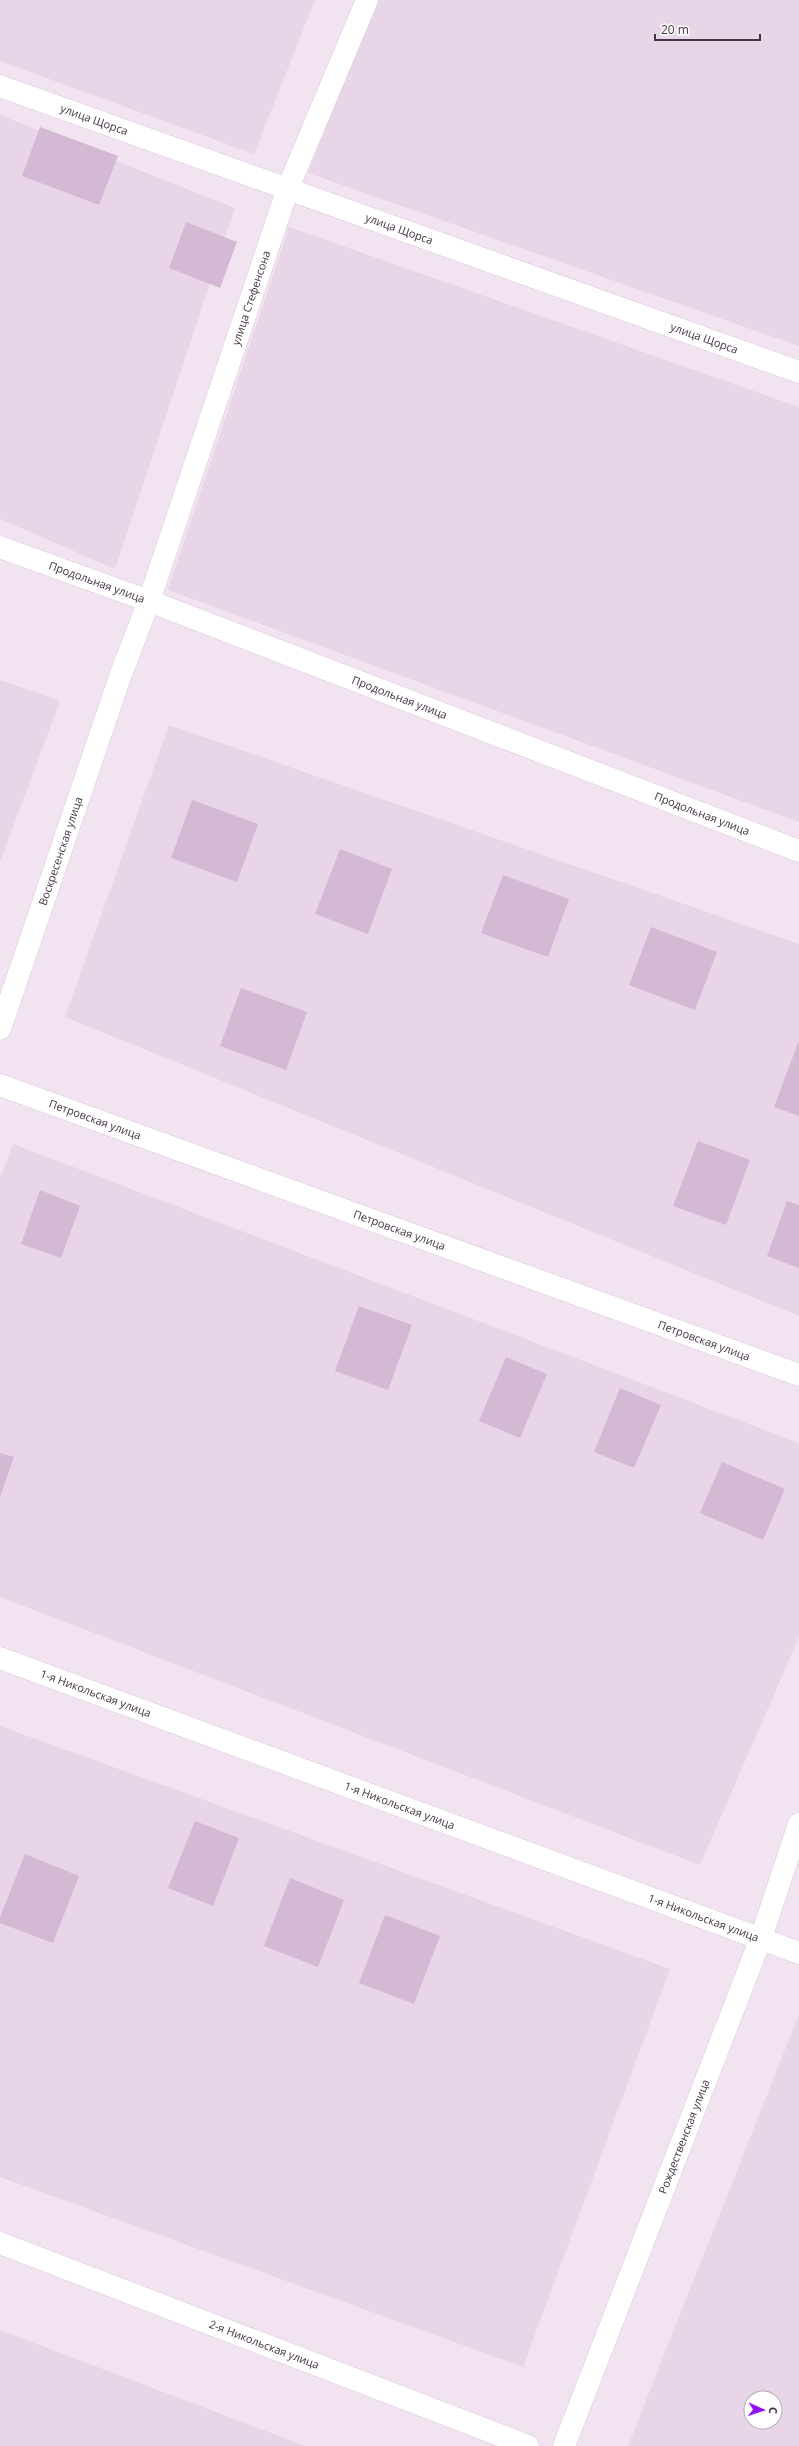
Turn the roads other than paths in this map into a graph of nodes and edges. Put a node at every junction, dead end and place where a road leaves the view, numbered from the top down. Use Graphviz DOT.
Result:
graph roads {
  1 [pos="367,0"];
  2 [pos="0,86"];
  3 [pos="288,188"];
  4 [pos="799,372"];
  5 [pos="0,547"];
  6 [pos="149,601"];
  7 [pos="121,674"];
  8 [pos="799,851"];
  9 [pos="0,1029"];
  10 [pos="0,1085"];
  11 [pos="799,1375"];
  12 [pos="0,1658"];
  13 [pos="799,1824"];
  14 [pos="760,1938"];
  15 [pos="799,1953"];
  16 [pos="0,2242"];
  17 [pos="528,2446"];
  18 [pos="564,2446"];
  1 -- 3 [label="street, улица Стефенсона"];
  2 -- 3 [label="street, улица Щорса"];
  3 -- 4 [label="street, улица Щорса"];
  3 -- 6 [label="street, улица Стефенсона"];
  5 -- 6 [label="street, Продольная улица"];
  6 -- 7 [label="street, улица Стефенсона"];
  6 -- 8 [label="street, Продольная улица"];
  7 -- 9 [label="street, Воскресенская улица"];
  10 -- 11 [label="street, Петровская улица"];
  12 -- 14 [label="street, 1-я Никольская улица"];
  13 -- 14 [label="street, Рождественская улица"];
  14 -- 15 [label="street, 1-я Никольская улица"];
  14 -- 18 [label="street, Рождественская улица"];
  16 -- 17 [label="street, 2-я Никольская улица"];
}
